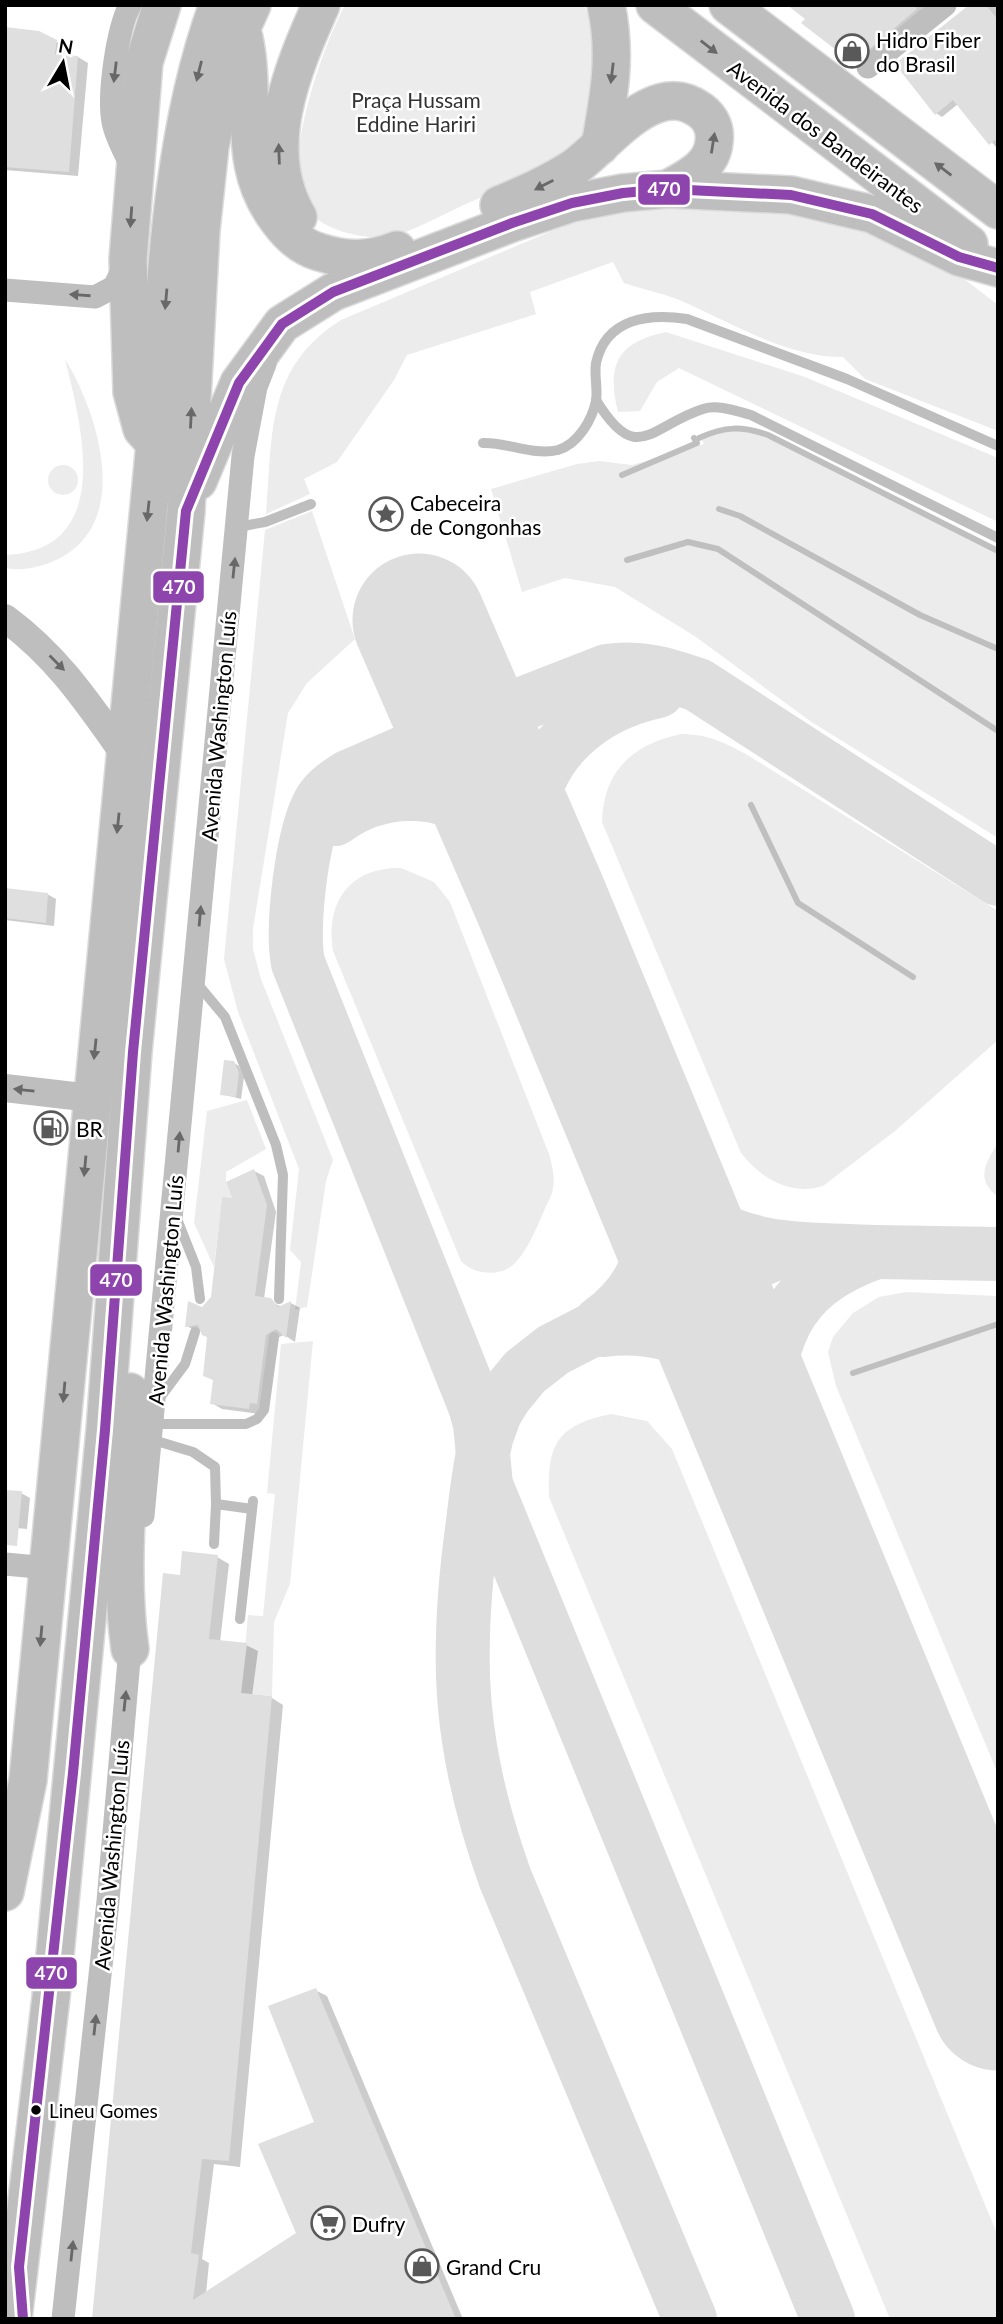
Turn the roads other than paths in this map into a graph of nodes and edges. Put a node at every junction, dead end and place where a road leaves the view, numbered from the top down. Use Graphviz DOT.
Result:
graph roads {
  1 [pos="130,5"];
  2 [pos="162,5"];
  3 [pos="321,5"];
  4 [pos="606,5"];
  5 [pos="655,5"];
  6 [pos="728,5"];
  7 [pos="946,5"];
  8 [pos="237,13"];
  9 [pos="869,67"];
  10 [pos="600,146"];
  11 [pos="135,174"];
  12 [pos="668,189"];
  13 [pos="991,196"];
  14 [pos="186,230"];
  15 [pos="330,255"];
  16 [pos="128,259"];
  17 [pos="998,267"];
  18 [pos="5,290"];
  19 [pos="334,292"];
  20 [pos="596,400"];
  21 [pos="155,443"];
  22 [pos="482,443"];
  23 [pos="998,446"];
  24 [pos="311,504"];
  25 [pos="186,511"];
  26 [pos="238,527"];
  27 [pos="998,538"];
  28 [pos="5,618"];
  29 [pos="125,755"];
  30 [pos="194,980"];
  31 [pos="5,1088"];
  32 [pos="91,1098"];
  33 [pos="172,1209"];
  34 [pos="200,1299"];
  35 [pos="279,1299"];
  36 [pos="116,1300"];
  37 [pos="195,1332"];
  38 [pos="274,1337"];
  39 [pos="152,1423"];
  40 [pos="216,1504"];
  41 [pos="214,1544"];
  42 [pos="5,1564"];
  43 [pos="48,1568"];
  44 [pos="240,1619"];
  45 [pos="130,1649"];
  46 [pos="5,1892"];
  47 [pos="19,2267"];
  48 [pos="13,2319"];
  49 [pos="23,2319"];
  50 [pos="64,2319"];
  1 -- 11 [label="street, one-way"];
  2 -- 11 [label="highway"];
  15 -- 3 [label="highway, one-way"];
  4 -- 10 [label="highway, one-way"];
  5 -- 17 [label="highway, Avenida dos Bandeirantes, one-way"];
  13 -- 6 [label="highway, one-way"];
  7 -- 9 [label="street"];
  8 -- 14 [label="highway"];
  8 -- 15 [label="highway"];
  12 -- 10 [label="highway, one-way"];
  10 -- 15 [label="highway, one-way"];
  11 -- 16 [label="highway, one-way"];
  12 -- 17 [label="highway"];
  12 -- 19 [label="highway"];
  14 -- 21 [label="highway, one-way"];
  25 -- 14 [label="highway, one-way"];
  16 -- 18 [label="street, one-way"];
  16 -- 21 [label="highway"];
  19 -- 25 [label="highway"];
  19 -- 26 [label="street, Avenida Washington Luís"];
  20 -- 22 [label="lane"];
  20 -- 23 [label="lane"];
  20 -- 27 [label="lane"];
  21 -- 29 [label="highway, one-way"];
  24 -- 26 [label="lane"];
  25 -- 36 [label="highway"];
  30 -- 26 [label="street, Avenida Washington Luís, one-way"];
  28 -- 29 [label="street, one-way"];
  29 -- 32 [label="highway, one-way"];
  33 -- 30 [label="street, Avenida Washington Luís, one-way"];
  30 -- 35 [label="lane"];
  32 -- 31 [label="street, one-way"];
  32 -- 43 [label="highway, one-way"];
  33 -- 34 [label="lane"];
  33 -- 39 [label="street, Avenida Washington Luís"];
  36 -- 45 [label="highway"];
  36 -- 47 [label="highway"];
  37 -- 39 [label="lane"];
  38 -- 39 [label="lane"];
  39 -- 40 [label="lane"];
  39 -- 45 [label="street, Avenida Washington Luís"];
  40 -- 41 [label="lane"];
  40 -- 44 [label="lane"];
  42 -- 43 [label="street"];
  43 -- 46 [label="highway, one-way"];
  50 -- 45 [label="street, Avenida Washington Luís, one-way"];
  47 -- 48 [label="highway"];
  47 -- 49 [label="street"];
}
